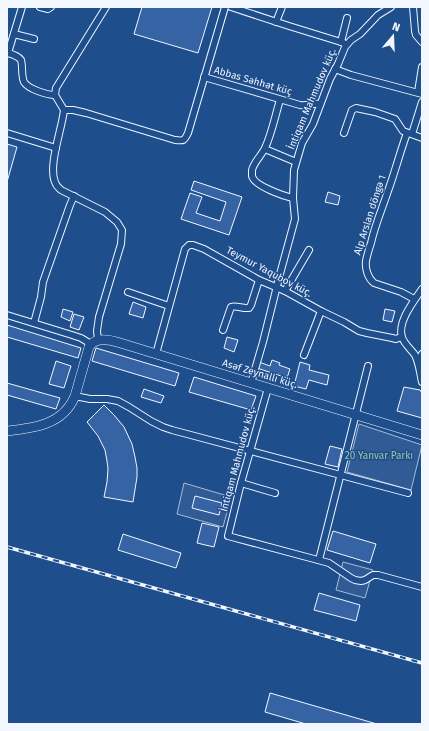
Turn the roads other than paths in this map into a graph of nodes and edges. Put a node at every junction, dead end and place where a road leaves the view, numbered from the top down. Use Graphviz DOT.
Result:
graph roads {
  1 [pos="22,7"];
  2 [pos="40,7"];
  3 [pos="51,7"];
  4 [pos="106,7"];
  5 [pos="225,7"];
  6 [pos="231,7"];
  7 [pos="282,7"];
  8 [pos="391,7"];
  9 [pos="413,7"];
  10 [pos="346,18"];
  11 [pos="276,22"];
  12 [pos="14,34"];
  13 [pos="34,39"];
  14 [pos="422,42"];
  15 [pos="344,43"];
  16 [pos="8,53"];
  17 [pos="422,67"];
  18 [pos="335,69"];
  19 [pos="204,77"];
  20 [pos="420,93"];
  21 [pos="55,95"];
  22 [pos="280,100"];
  23 [pos="422,102"];
  24 [pos="320,104"];
  25 [pos="64,110"];
  26 [pos="344,132"];
  27 [pos="7,133"];
  28 [pos="409,134"];
  29 [pos="422,138"];
  30 [pos="56,148"];
  31 [pos="265,149"];
  32 [pos="296,162"];
  33 [pos="74,196"];
  34 [pos="292,198"];
  35 [pos="309,250"];
  36 [pos="259,280"];
  37 [pos="277,288"];
  38 [pos="422,289"];
  39 [pos="285,291"];
  40 [pos="128,292"];
  41 [pos="414,299"];
  42 [pos="169,306"];
  43 [pos="321,312"];
  44 [pos="7,315"];
  45 [pos="34,323"];
  46 [pos="223,330"];
  47 [pos="401,337"];
  48 [pos="94,342"];
  49 [pos="156,354"];
  50 [pos="422,354"];
  51 [pos="304,355"];
  52 [pos="418,361"];
  53 [pos="368,366"];
  54 [pos="422,382"];
  55 [pos="251,383"];
  56 [pos="268,388"];
  57 [pos="75,396"];
  58 [pos="356,415"];
  59 [pos="7,431"];
  60 [pos="422,435"];
  61 [pos="250,451"];
  62 [pos="340,475"];
  63 [pos="241,483"];
  64 [pos="275,493"];
  65 [pos="408,493"];
  66 [pos="319,560"];
  67 [pos="422,587"];
  1 -- 12 [label="street"];
  2 -- 3 [label="street"];
  4 -- 21 [label="street"];
  5 -- 19 [label="street"];
  6 -- 11 [label="street"];
  7 -- 11 [label="street"];
  8 -- 15 [label="street, İntiqam Mahmudov küç."];
  9 -- 14 [label="street"];
  10 -- 15 [label="street"];
  11 -- 15 [label="street"];
  12 -- 13 [label="street"];
  12 -- 16 [label="street"];
  15 -- 18 [label="street, İntiqam Mahmudov küç."];
  16 -- 21 [label="street"];
  17 -- 20 [label="street"];
  18 -- 20 [label="street"];
  18 -- 24 [label="street, İntiqam Mahmudov küç."];
  19 -- 22 [label="street, Abbas Səhhət küç"];
  19 -- 25 [label="street"];
  21 -- 25 [label="street"];
  22 -- 24 [label="street, Abbas Səhhət küç"];
  22 -- 31 [label="street"];
  23 -- 28 [label="street, Alp Arslan döngə 1"];
  24 -- 32 [label="street, İntiqam Mahmudov küç."];
  25 -- 30 [label="street"];
  26 -- 28 [label="street"];
  27 -- 30 [label="street"];
  28 -- 29 [label="street"];
  28 -- 41 [label="street, Alp Arslan döngə 1"];
  30 -- 33 [label="street"];
  31 -- 32 [label="street"];
  31 -- 34 [label="street"];
  32 -- 34 [label="street, İntiqam Mahmudov küç."];
  33 -- 45 [label="street"];
  33 -- 48 [label="street"];
  34 -- 37 [label="street, İntiqam Mahmudov küç."];
  35 -- 39 [label="street"];
  36 -- 37 [label="street, Teymur Yaqubov küç."];
  36 -- 42 [label="street, Teymur Yaqubov küç."];
  36 -- 46 [label="street"];
  37 -- 39 [label="street, Teymur Yaqubov küç."];
  37 -- 55 [label="street, İntiqam Mahmudov küç."];
  38 -- 41 [label="street"];
  39 -- 43 [label="street, Teymur Yaqubov küç."];
  40 -- 42 [label="street"];
  41 -- 47 [label="street"];
  42 -- 49 [label="street, Teymur Yaqubov küç."];
  43 -- 47 [label="street, Teymur Yaqubov küç."];
  43 -- 51 [label="street"];
  44 -- 45 [label="street, Asəf Zeynallı küç."];
  45 -- 48 [label="street, Asəf Zeynallı küç."];
  47 -- 52 [label="street"];
  48 -- 49 [label="main road, Asəf Zeynallı küç."];
  48 -- 57 [label="main road"];
  49 -- 55 [label="main road, Asəf Zeynallı küç."];
  50 -- 52 [label="street"];
  52 -- 54 [label="street"];
  53 -- 58 [label="street"];
  55 -- 56 [label="main road, Asəf Zeynallı küç."];
  56 -- 58 [label="main road, Asəf Zeynallı küç."];
  56 -- 61 [label="street, İntiqam Mahmudov küç."];
  57 -- 59 [label="main road"];
  57 -- 61 [label="street"];
  58 -- 60 [label="main road, Asəf Zeynallı küç."];
  58 -- 62 [label="street"];
  61 -- 62 [label="street"];
  61 -- 63 [label="street, İntiqam Mahmudov küç."];
  62 -- 65 [label="street"];
  62 -- 66 [label="street"];
  63 -- 64 [label="street"];
  63 -- 66 [label="street, İntiqam Mahmudov küç."];
  66 -- 67 [label="street"];
}
